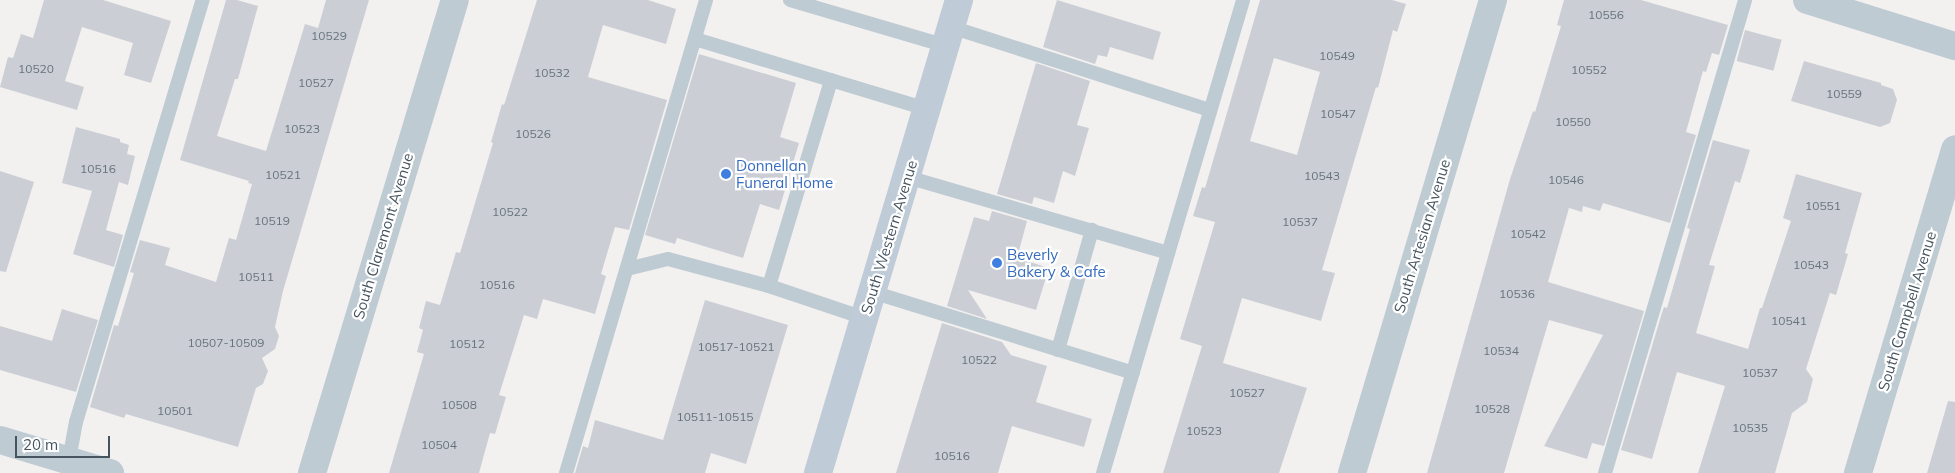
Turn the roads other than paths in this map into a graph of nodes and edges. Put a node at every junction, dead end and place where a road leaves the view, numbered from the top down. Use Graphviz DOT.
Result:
graph roads {
  1 [pos="203,0"];
  2 [pos="454,0"];
  3 [pos="706,0"];
  4 [pos="790,0"];
  5 [pos="960,0"];
  6 [pos="1243,0"];
  7 [pos="1493,0"];
  8 [pos="1745,0"];
  9 [pos="1806,0"];
  10 [pos="949,36"];
  11 [pos="695,39"];
  12 [pos="1955,46"];
  13 [pos="831,80"];
  14 [pos="927,109"];
  15 [pos="1210,110"];
  16 [pos="1955,149"];
  17 [pos="907,177"];
  18 [pos="1092,230"];
  19 [pos="1168,253"];
  20 [pos="627,269"];
  21 [pos="769,286"];
  22 [pos="872,292"];
  23 [pos="864,318"];
  24 [pos="1058,350"];
  25 [pos="1133,373"];
  26 [pos="0,440"];
  27 [pos="68,467"];
  28 [pos="110,473"];
  29 [pos="312,473"];
  30 [pos="566,473"];
  31 [pos="818,473"];
  32 [pos="1103,473"];
  33 [pos="1352,473"];
  34 [pos="1605,473"];
  35 [pos="1858,473"];
  1 -- 27 [label="lane"];
  2 -- 29 [label="street, South Claremont Avenue"];
  3 -- 11 [label="lane"];
  4 -- 10 [label="lane"];
  5 -- 10 [label="main road, South Western Avenue"];
  6 -- 15 [label="lane"];
  7 -- 33 [label="street, South Artesian Avenue"];
  8 -- 34 [label="lane"];
  9 -- 12 [label="street"];
  10 -- 14 [label="main road, South Western Avenue"];
  10 -- 15 [label="lane"];
  11 -- 13 [label="lane"];
  11 -- 20 [label="lane"];
  13 -- 14 [label="lane"];
  13 -- 21 [label="lane"];
  14 -- 17 [label="main road, South Western Avenue"];
  15 -- 19 [label="lane"];
  16 -- 35 [label="street, South Campbell Avenue"];
  17 -- 18 [label="lane"];
  17 -- 22 [label="main road, South Western Avenue"];
  18 -- 19 [label="lane"];
  18 -- 24 [label="lane"];
  19 -- 25 [label="lane"];
  20 -- 21 [label="lane"];
  20 -- 30 [label="lane"];
  21 -- 23 [label="lane"];
  22 -- 23 [label="main road, South Western Avenue"];
  22 -- 24 [label="lane"];
  23 -- 31 [label="main road, South Western Avenue"];
  24 -- 25 [label="lane"];
  25 -- 32 [label="lane"];
  26 -- 27 [label="street"];
  27 -- 28 [label="street"];
}
